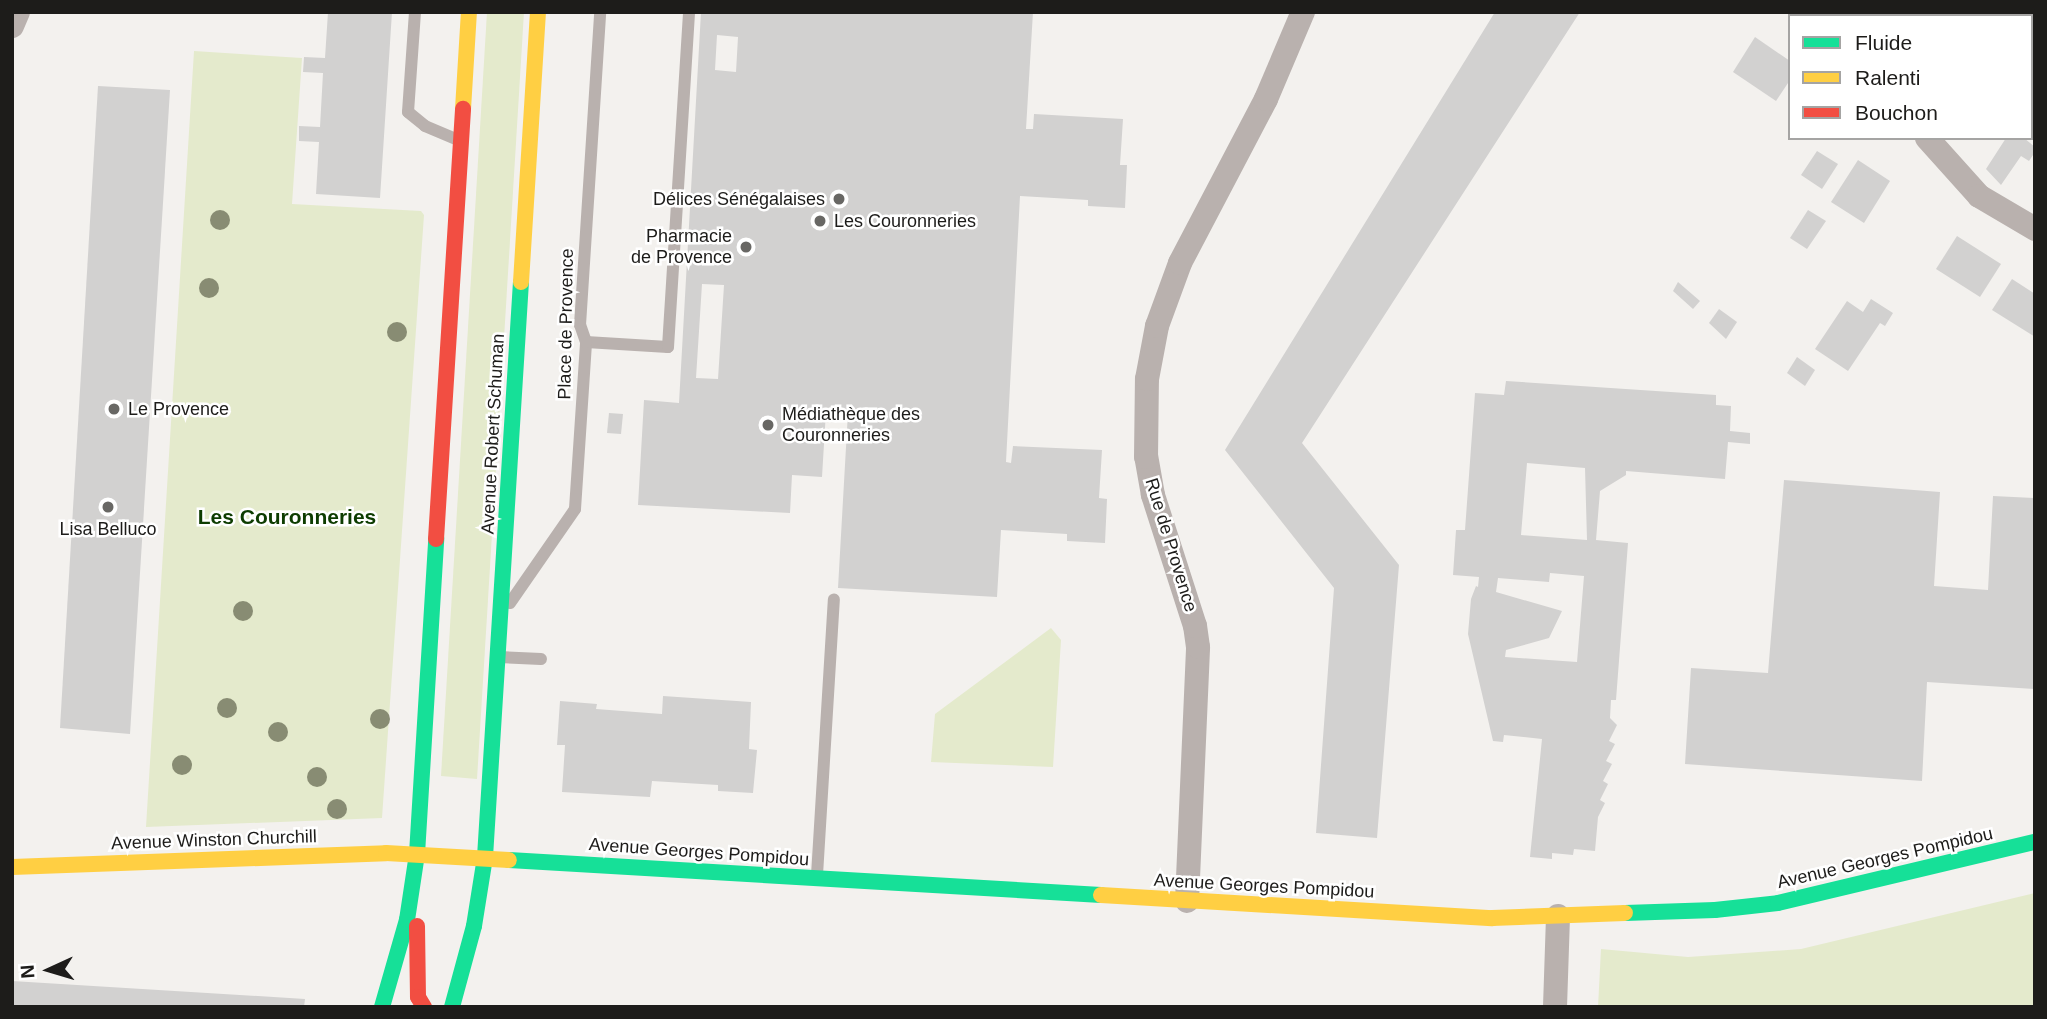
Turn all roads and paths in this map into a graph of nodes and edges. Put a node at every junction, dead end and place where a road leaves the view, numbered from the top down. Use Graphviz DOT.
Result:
graph roads {
  1 [pos="18,12"];
  2 [pos="415,12"];
  3 [pos="469,12"];
  4 [pos="538,12"];
  5 [pos="600,12"];
  6 [pos="689,12"];
  7 [pos="1303,12"];
  8 [pos="12,26"];
  9 [pos="1929,140"];
  10 [pos="461,141"];
  11 [pos="2035,229"];
  12 [pos="586,342"];
  13 [pos="834,600"];
  14 [pos="502,615"];
  15 [pos="499,657"];
  16 [pos="541,659"];
  17 [pos="2035,842"];
  18 [pos="485,857"];
  19 [pos="416,862"];
  20 [pos="12,867"];
  21 [pos="816,878"];
  22 [pos="1187,901"];
  23 [pos="1558,916"];
  24 [pos="382,1007"];
  25 [pos="424,1007"];
  26 [pos="452,1007"];
  27 [pos="1555,1007"];
  1 -- 8 [label="street"];
  2 -- 10 [label="lane"];
  3 -- 10 [label="main road"];
  4 -- 14 [label="main road, Avenue Robert Schuman"];
  5 -- 12 [label="lane, Place de Provence"];
  6 -- 12 [label="lane"];
  7 -- 22 [label="street, Rue de Provence"];
  9 -- 11 [label="street"];
  10 -- 19 [label="main road"];
  12 -- 14 [label="lane, Place de Provence"];
  13 -- 21 [label="lane"];
  14 -- 15 [label="main road, Avenue Robert Schuman"];
  15 -- 16 [label="lane"];
  15 -- 18 [label="main road, Avenue Robert Schuman"];
  17 -- 23 [label="main road, Avenue Georges Pompidou"];
  18 -- 19 [label="main road, Avenue Georges Pompidou"];
  18 -- 21 [label="main road, Avenue Georges Pompidou"];
  18 -- 26 [label="main road, Avenue Robert Schuman"];
  19 -- 20 [label="main road, Avenue Winston Churchill"];
  19 -- 24 [label="main road"];
  19 -- 25 [label="main road"];
  21 -- 22 [label="main road, Avenue Georges Pompidou"];
  22 -- 23 [label="main road, Avenue Georges Pompidou"];
  23 -- 27 [label="street"];
}
